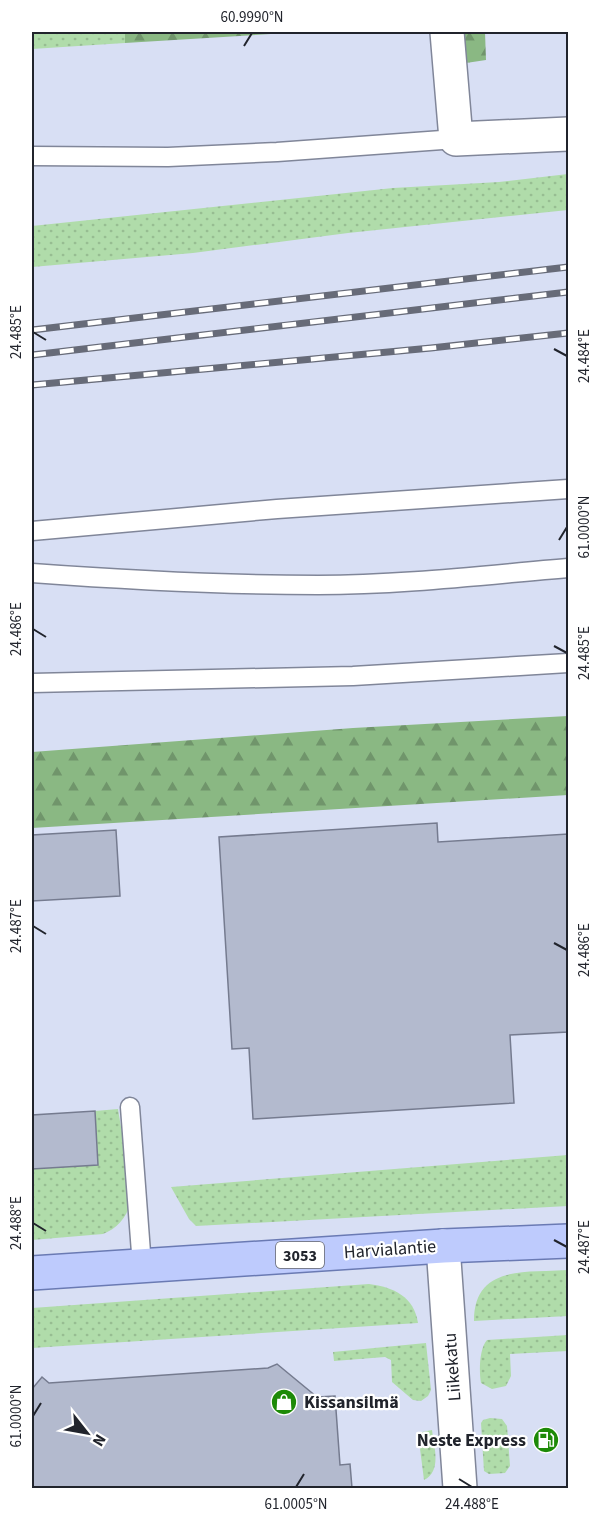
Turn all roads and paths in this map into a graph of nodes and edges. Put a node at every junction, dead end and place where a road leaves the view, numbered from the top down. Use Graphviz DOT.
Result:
graph roads {
  1 [pos="447,32"];
  2 [pos="568,134"];
  3 [pos="456,139"];
  4 [pos="32,156"];
  5 [pos="568,489"];
  6 [pos="32,531"];
  7 [pos="568,568"];
  8 [pos="32,573"];
  9 [pos="568,663"];
  10 [pos="32,683"];
  11 [pos="130,1107"];
  12 [pos="568,1241"];
  13 [pos="443,1246"];
  14 [pos="142,1266"];
  15 [pos="32,1274"];
  16 [pos="460,1488"];
  1 -- 3 [label="street"];
  2 -- 3 [label="street"];
  3 -- 4 [label="lane"];
  5 -- 6 [label="lane"];
  7 -- 8 [label="lane"];
  9 -- 10 [label="lane"];
  11 -- 14 [label="lane"];
  12 -- 13 [label="main road, Harvialantie / 3053"];
  13 -- 14 [label="main road, Harvialantie / 3053"];
  13 -- 16 [label="street, Liikekatu"];
  14 -- 15 [label="main road, Harvialantie / 3053"];
}
